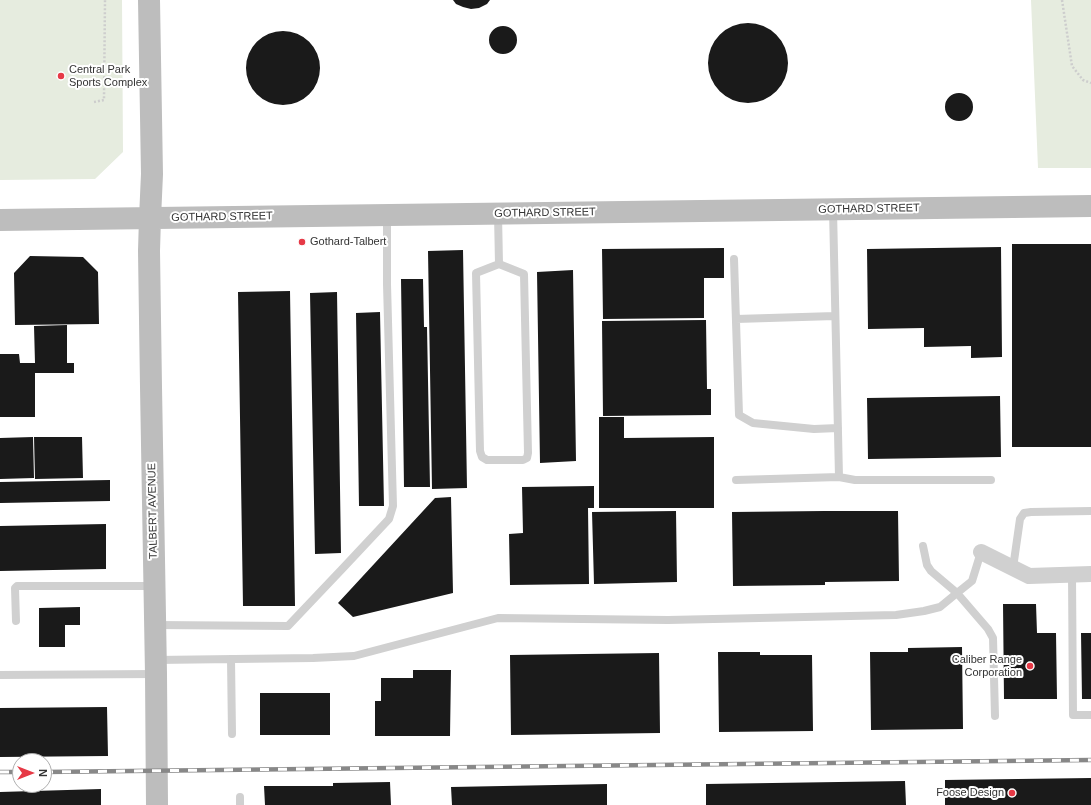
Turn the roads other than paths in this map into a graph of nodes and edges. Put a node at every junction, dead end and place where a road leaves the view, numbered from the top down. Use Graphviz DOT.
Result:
graph roads {
  1 [pos="149,0"];
  2 [pos="1091,206"];
  3 [pos="833,209"];
  4 [pos="498,213"];
  5 [pos="387,214"];
  6 [pos="150,218"];
  7 [pos="0,220"];
  8 [pos="734,259"];
  9 [pos="499,264"];
  10 [pos="835,316"];
  11 [pos="736,319"];
  12 [pos="838,428"];
  13 [pos="839,477"];
  14 [pos="736,480"];
  15 [pos="991,480"];
  16 [pos="1091,511"];
  17 [pos="923,546"];
  18 [pos="982,552"];
  19 [pos="1013,568"];
  20 [pos="1091,574"];
  21 [pos="1072,575"];
  22 [pos="154,586"];
  23 [pos="957,593"];
  24 [pos="16,621"];
  25 [pos="155,625"];
  26 [pos="231,659"];
  27 [pos="156,667"];
  28 [pos="0,675"];
  29 [pos="1091,715"];
  30 [pos="995,716"];
  31 [pos="232,734"];
  32 [pos="157,805"];
  1 -- 6 [label="street, TALBERT AVENUE"];
  2 -- 3 [label="street, GOTHARD STREET"];
  3 -- 4 [label="street, GOTHARD STREET"];
  3 -- 10 [label="lane"];
  4 -- 5 [label="street, GOTHARD STREET"];
  4 -- 9 [label="lane"];
  5 -- 6 [label="street, GOTHARD STREET"];
  5 -- 25 [label="lane"];
  6 -- 7 [label="street, GOTHARD STREET"];
  6 -- 22 [label="street, TALBERT AVENUE"];
  8 -- 11 [label="lane"];
  9 -- 9 [label="lane"];
  10 -- 11 [label="lane"];
  10 -- 12 [label="lane"];
  11 -- 12 [label="lane"];
  12 -- 13 [label="lane"];
  13 -- 14 [label="lane"];
  13 -- 15 [label="lane"];
  16 -- 19 [label="lane"];
  17 -- 23 [label="lane"];
  18 -- 19 [label="street"];
  18 -- 23 [label="lane"];
  19 -- 21 [label="street"];
  20 -- 21 [label="street"];
  21 -- 29 [label="lane"];
  22 -- 24 [label="lane"];
  22 -- 25 [label="street, TALBERT AVENUE"];
  23 -- 26 [label="lane"];
  23 -- 30 [label="lane"];
  25 -- 27 [label="street, TALBERT AVENUE"];
  26 -- 27 [label="lane"];
  26 -- 31 [label="lane"];
  27 -- 28 [label="lane"];
  27 -- 32 [label="street, TALBERT AVENUE"];
}
